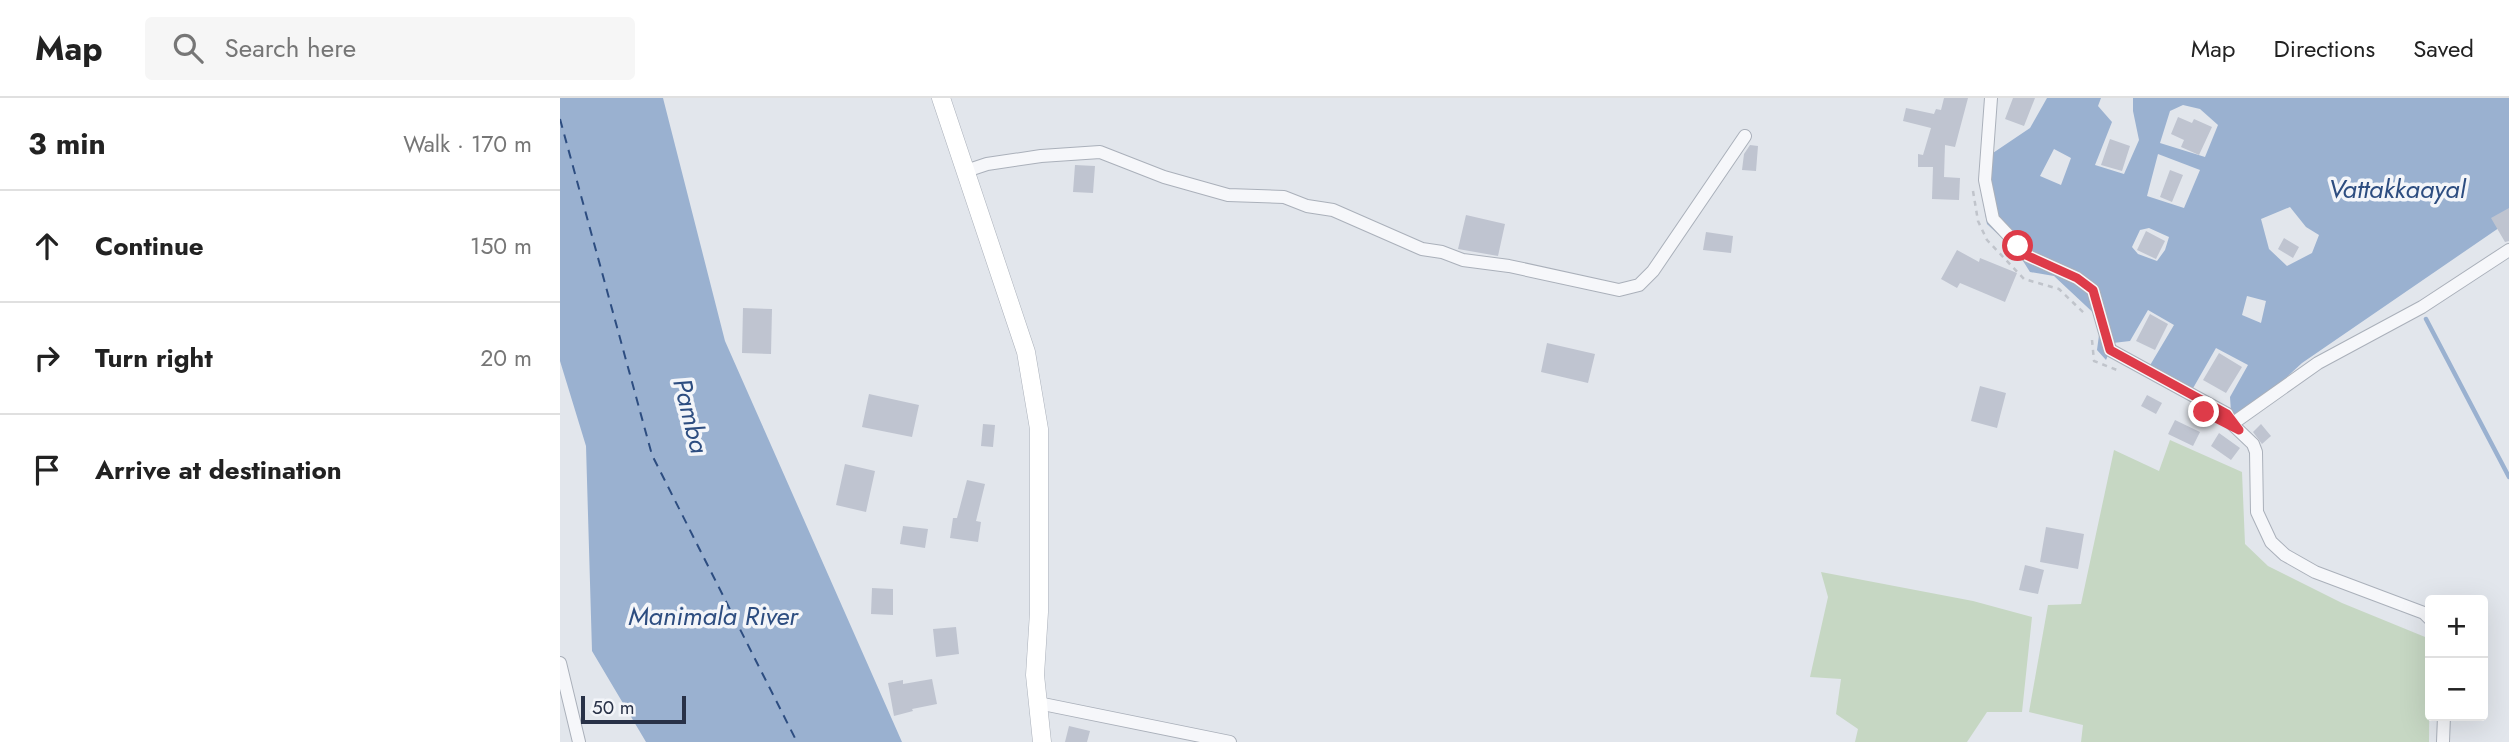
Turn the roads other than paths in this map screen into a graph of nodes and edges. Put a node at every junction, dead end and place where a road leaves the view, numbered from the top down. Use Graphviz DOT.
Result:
graph roads {
  1 [pos="941,98"];
  2 [pos="1991,98"];
  3 [pos="1745,136"];
  4 [pos="966,171"];
  5 [pos="2509,250"];
  6 [pos="2232,424"];
  7 [pos="2425,614"];
  8 [pos="560,663"];
  9 [pos="1038,703"];
  10 [pos="2444,721"];
  11 [pos="579,742"];
  12 [pos="1042,742"];
  13 [pos="1230,742"];
  14 [pos="2442,742"];
  1 -- 4 [label="main road"];
  2 -- 6 [label="street"];
  3 -- 4 [label="street"];
  4 -- 9 [label="main road"];
  5 -- 6 [label="street"];
  6 -- 7 [label="street"];
  8 -- 11 [label="street"];
  9 -- 12 [label="main road"];
  9 -- 13 [label="street"];
  10 -- 14 [label="street"];
}
